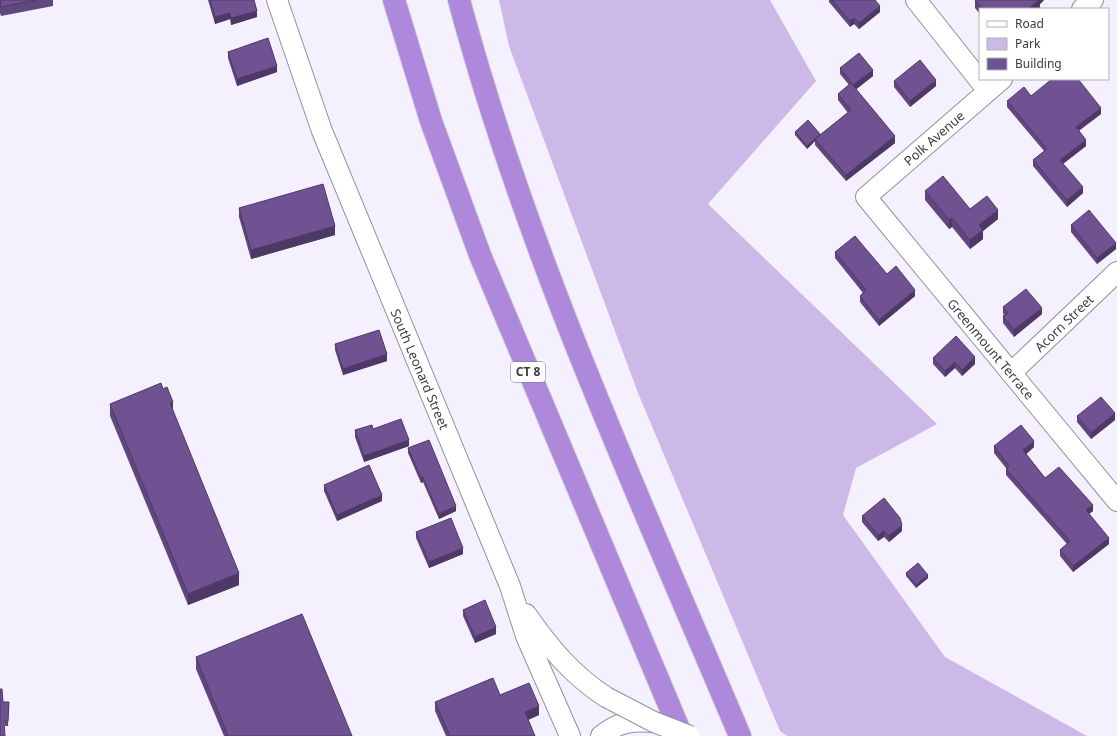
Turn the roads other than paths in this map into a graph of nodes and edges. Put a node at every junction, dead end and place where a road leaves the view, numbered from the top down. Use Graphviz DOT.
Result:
graph roads {
  1 [pos="277,0"];
  2 [pos="394,0"];
  3 [pos="459,0"];
  4 [pos="916,0"];
  5 [pos="1093,0"];
  6 [pos="1083,8"];
  7 [pos="979,68"];
  8 [pos="995,85"];
  9 [pos="866,197"];
  10 [pos="1117,272"];
  11 [pos="1011,373"];
  12 [pos="1117,501"];
  13 [pos="510,586"];
  14 [pos="654,722"];
  15 [pos="606,732"];
  16 [pos="570,736"];
  17 [pos="682,736"];
  18 [pos="690,736"];
  19 [pos="740,736"];
  1 -- 13 [label="street, South Leonard Street"];
  2 -- 17 [label="highway, CT 8"];
  3 -- 19 [label="highway"];
  4 -- 7 [label="street"];
  5 -- 6 [label="street"];
  8 -- 9 [label="street, Polk Avenue"];
  9 -- 11 [label="street, Greenmount Terrace"];
  10 -- 11 [label="street, Acorn Street"];
  11 -- 12 [label="street, Greenmount Terrace"];
  13 -- 14 [label="street, bridge"];
  13 -- 16 [label="street, South Leonard Street"];
  14 -- 15 [label="street"];
  14 -- 18 [label="street, bridge"];
}
